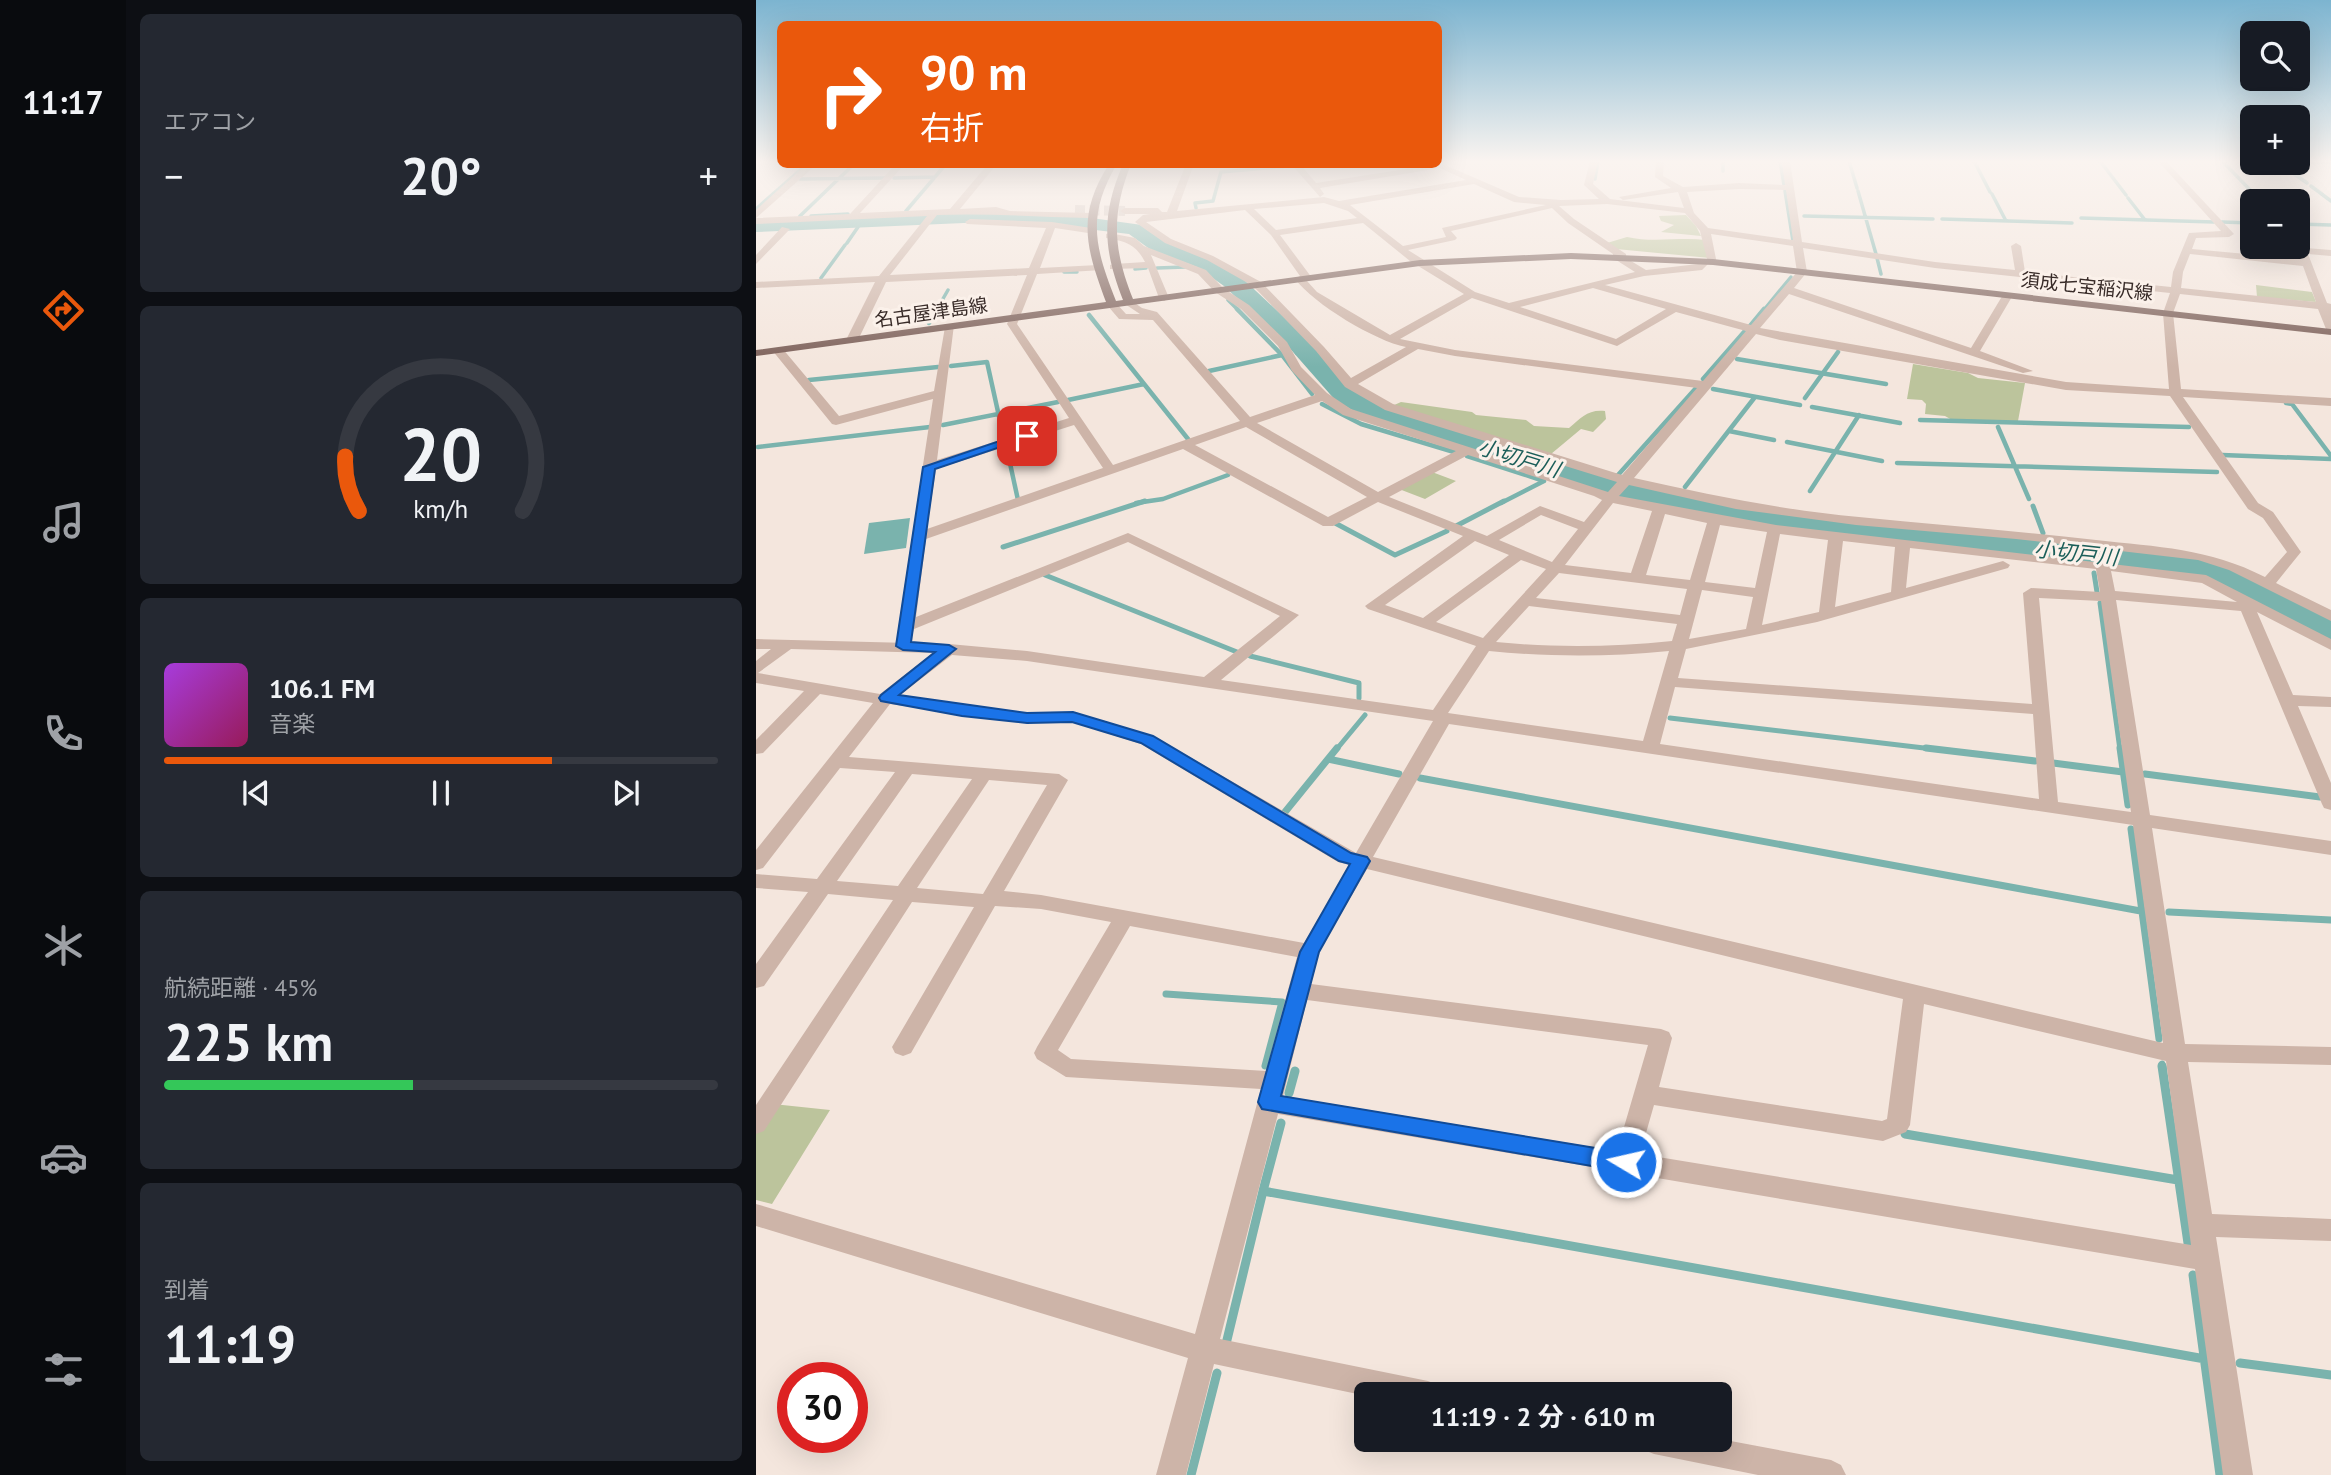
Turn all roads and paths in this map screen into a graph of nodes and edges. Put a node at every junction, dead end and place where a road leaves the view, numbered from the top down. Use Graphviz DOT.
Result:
graph roads {
  1 [pos="1110,229"];
  2 [pos="784,230"];
  3 [pos="921,230"];
  4 [pos="1050,230"];
  5 [pos="1090,230"];
  6 [pos="1112,230"];
  7 [pos="1152,230"];
  8 [pos="1271,230"];
  9 [pos="1296,230"];
  10 [pos="1377,230"];
  11 [pos="1447,230"];
  12 [pos="1585,230"];
  13 [pos="1705,230"];
  14 [pos="1798,230"];
  15 [pos="2225,230"];
  16 [pos="1274,233"];
  17 [pos="1800,244"];
  18 [pos="2016,246"];
  19 [pos="1143,248"];
  20 [pos="2310,248"];
  21 [pos="1401,249"];
  22 [pos="2188,251"];
  23 [pos="1950,252"];
  24 [pos="2331,253"];
  25 [pos="1619,256"];
  26 [pos="2305,259"];
  27 [pos="756,261"];
  28 [pos="1709,262"];
  29 [pos="1420,263"];
  30 [pos="2306,263"];
  31 [pos="1151,265"];
  32 [pos="1114,267"];
  33 [pos="1098,268"];
  34 [pos="1958,268"];
  35 [pos="1032,272"];
  36 [pos="1802,272"];
  37 [pos="1644,273"];
  38 [pos="2021,275"];
  39 [pos="1304,278"];
  40 [pos="882,279"];
  41 [pos="756,285"];
  42 [pos="1255,285"];
  43 [pos="1593,285"];
  44 [pos="1788,289"];
  45 [pos="1222,290"];
  46 [pos="2176,291"];
  47 [pos="1471,295"];
  48 [pos="2008,295"];
  49 [pos="1164,298"];
  50 [pos="1129,302"];
  51 [pos="1112,305"];
  52 [pos="2327,306"];
  53 [pos="1507,307"];
  54 [pos="1673,309"];
  55 [pos="2168,313"];
  56 [pos="1155,317"];
  57 [pos="1014,318"];
  58 [pos="950,327"];
  59 [pos="1753,330"];
  60 [pos="2331,331"];
  61 [pos="852,340"];
  62 [pos="1390,340"];
  63 [pos="1416,346"];
  64 [pos="779,350"];
  65 [pos="1975,352"];
  66 [pos="756,353"];
  67 [pos="1617,358"];
  68 [pos="1958,368"];
  69 [pos="1349,384"];
  70 [pos="1705,385"];
  71 [pos="2066,386"];
  72 [pos="940,393"];
  73 [pos="2175,394"];
  74 [pos="1323,396"];
  75 [pos="2331,402"];
  76 [pos="1077,420"];
  77 [pos="1247,422"];
  78 [pos="1185,445"];
  79 [pos="1466,451"];
  80 [pos="929,467"];
  81 [pos="1111,471"];
  82 [pos="1624,482"];
  83 [pos="1377,497"];
  84 [pos="1610,498"];
  85 [pos="1661,509"];
  86 [pos="1714,522"];
  87 [pos="1586,527"];
  88 [pos="1774,531"];
  89 [pos="919,537"];
  90 [pos="1836,537"];
  91 [pos="1479,540"];
  92 [pos="1903,543"];
  93 [pos="1518,554"];
  94 [pos="2003,565"];
  95 [pos="2103,565"];
  96 [pos="1555,568"];
  97 [pos="1637,578"];
  98 [pos="2268,583"];
  99 [pos="1696,585"];
  100 [pos="1761,593"];
  101 [pos="1898,594"];
  102 [pos="2108,596"];
  103 [pos="1526,601"];
  104 [pos="2250,605"];
  105 [pos="1827,613"];
  106 [pos="2331,617"];
  107 [pos="1687,621"];
  108 [pos="1424,624"];
  109 [pos="907,626"];
  110 [pos="1753,632"];
  111 [pos="789,643"];
  112 [pos="756,644"];
  113 [pos="1680,644"];
  114 [pos="1485,645"];
  115 [pos="2331,645"];
  116 [pos="903,646"];
  117 [pos="949,649"];
  118 [pos="756,669"];
  119 [pos="756,678"];
  120 [pos="1669,682"];
  121 [pos="1207,683"];
  122 [pos="816,688"];
  123 [pos="886,699"];
  124 [pos="2286,700"];
  125 [pos="2331,702"];
  126 [pos="2041,710"];
  127 [pos="1440,717"];
  128 [pos="1650,747"];
  129 [pos="757,748"];
  130 [pos="836,762"];
  131 [pos="908,767"];
  132 [pos="984,774"];
  133 [pos="2331,804"];
  134 [pos="2049,805"];
  135 [pos="2142,820"];
  136 [pos="2331,848"];
  137 [pos="1361,861"];
  138 [pos="756,863"];
  139 [pos="756,881"];
  140 [pos="823,887"];
  141 [pos="905,894"];
  142 [pos="987,901"];
  143 [pos="1124,918"];
  144 [pos="1309,952"];
  145 [pos="756,980"];
  146 [pos="1299,991"];
  147 [pos="1914,993"];
  148 [pos="903,1047"];
  149 [pos="2176,1053"];
  150 [pos="2331,1056"];
  151 [pos="1272,1092"];
  152 [pos="1646,1094"];
  153 [pos="756,1124"];
  154 [pos="1626,1162"];
  155 [pos="756,1216"];
  156 [pos="2202,1226"];
  157 [pos="2331,1230"];
  158 [pos="2206,1259"];
  159 [pos="1203,1349"];
  160 [pos="1364,1382"];
  161 [pos="1715,1452"];
  162 [pos="1171,1475"];
  163 [pos="1831,1475"];
  164 [pos="2238,1475"];
  1 -- 32 [label="main road"];
  2 -- 27 [label="street"];
  3 -- 40 [label="street"];
  4 -- 35 [label="street"];
  5 -- 33 [label="main road"];
  6 -- 19 [label="street"];
  7 -- 42 [label="street"];
  8 -- 16 [label="street"];
  9 -- 16 [label="street"];
  10 -- 21 [label="street"];
  11 -- 21 [label="street"];
  12 -- 25 [label="street"];
  13 -- 17 [label="street"];
  13 -- 28 [label="street"];
  14 -- 17 [label="street"];
  15 -- 22 [label="street"];
  16 -- 39 [label="street"];
  17 -- 34 [label="street"];
  17 -- 36 [label="street"];
  18 -- 38 [label="street"];
  19 -- 31 [label="street"];
  19 -- 45 [label="street"];
  20 -- 24 [label="street"];
  21 -- 29 [label="street"];
  22 -- 30 [label="street"];
  22 -- 46 [label="street"];
  23 -- 34 [label="street"];
  25 -- 28 [label="main road, 須成七宝稲沢線"];
  25 -- 29 [label="main road, 須成七宝稲沢線"];
  25 -- 37 [label="street"];
  26 -- 30 [label="street"];
  28 -- 36 [label="main road, 須成七宝稲沢線"];
  28 -- 37 [label="street"];
  29 -- 39 [label="main road, 須成七宝稲沢線"];
  29 -- 47 [label="street"];
  30 -- 52 [label="street"];
  31 -- 32 [label="street"];
  31 -- 49 [label="street"];
  32 -- 50 [label="main road"];
  33 -- 35 [label="street"];
  33 -- 51 [label="main road"];
  34 -- 38 [label="street"];
  35 -- 40 [label="street"];
  35 -- 57 [label="street"];
  36 -- 44 [label="street"];
  36 -- 48 [label="main road, 須成七宝稲沢線"];
  37 -- 43 [label="street"];
  38 -- 46 [label="street"];
  39 -- 42 [label="main road, 須成七宝稲沢線"];
  39 -- 62 [label="street"];
  40 -- 41 [label="street"];
  40 -- 61 [label="street"];
  42 -- 45 [label="main road, 須成七宝稲沢線"];
  42 -- 69 [label="street"];
  43 -- 53 [label="street"];
  43 -- 54 [label="street"];
  44 -- 59 [label="street"];
  44 -- 65 [label="street"];
  45 -- 49 [label="main road, 須成七宝稲沢線"];
  45 -- 74 [label="street"];
  46 -- 52 [label="street"];
  46 -- 55 [label="street"];
  47 -- 53 [label="street"];
  47 -- 62 [label="street"];
  48 -- 55 [label="main road, 須成七宝稲沢線"];
  48 -- 65 [label="street"];
  49 -- 50 [label="main road, 須成七宝稲沢線"];
  50 -- 51 [label="main road, 名古屋津島線"];
  50 -- 56 [label="street"];
  51 -- 56 [label="street"];
  51 -- 57 [label="main road, 名古屋津島線"];
  52 -- 60 [label="street"];
  53 -- 67 [label="street"];
  54 -- 59 [label="street"];
  54 -- 67 [label="street"];
  55 -- 60 [label="main road, 須成七宝稲沢線"];
  55 -- 73 [label="street"];
  56 -- 77 [label="street"];
  57 -- 58 [label="main road, 名古屋津島線"];
  57 -- 76 [label="street"];
  58 -- 61 [label="main road, 名古屋津島線"];
  58 -- 72 [label="street"];
  59 -- 68 [label="street"];
  59 -- 70 [label="street"];
  61 -- 64 [label="main road, 名古屋津島線"];
  62 -- 63 [label="street"];
  63 -- 67 [label="street"];
  63 -- 69 [label="street"];
  64 -- 66 [label="main road, 名古屋津島線"];
  64 -- 72 [label="street"];
  65 -- 68 [label="street"];
  65 -- 71 [label="street"];
  67 -- 70 [label="street"];
  68 -- 71 [label="street"];
  69 -- 82 [label="street"];
  70 -- 82 [label="street"];
  71 -- 73 [label="street"];
  72 -- 80 [label="street"];
  73 -- 75 [label="street"];
  73 -- 98 [label="street"];
  74 -- 77 [label="street"];
  74 -- 79 [label="street"];
  76 -- 80 [label="street"];
  76 -- 81 [label="street"];
  77 -- 78 [label="street"];
  77 -- 83 [label="street"];
  78 -- 81 [label="street"];
  78 -- 83 [label="street"];
  79 -- 83 [label="street"];
  79 -- 84 [label="street"];
  80 -- 89 [label="street"];
  81 -- 89 [label="street"];
  82 -- 84 [label="street"];
  82 -- 98 [label="street"];
  83 -- 91 [label="street"];
  84 -- 85 [label="street"];
  84 -- 87 [label="street"];
  85 -- 86 [label="street"];
  85 -- 97 [label="street"];
  86 -- 88 [label="street"];
  86 -- 99 [label="street"];
  87 -- 91 [label="street"];
  87 -- 96 [label="street"];
  88 -- 90 [label="street"];
  88 -- 100 [label="street"];
  89 -- 109 [label="street"];
  90 -- 92 [label="street"];
  90 -- 105 [label="street"];
  91 -- 93 [label="street"];
  91 -- 108 [label="street"];
  92 -- 95 [label="street"];
  92 -- 101 [label="street"];
  93 -- 96 [label="street"];
  93 -- 108 [label="street"];
  94 -- 101 [label="street"];
  95 -- 102 [label="street"];
  95 -- 104 [label="street"];
  96 -- 97 [label="street"];
  96 -- 103 [label="street"];
  97 -- 99 [label="street"];
  98 -- 106 [label="street"];
  99 -- 100 [label="street"];
  99 -- 107 [label="street"];
  100 -- 110 [label="street"];
  101 -- 105 [label="street"];
  102 -- 104 [label="street"];
  102 -- 126 [label="street"];
  102 -- 135 [label="street"];
  103 -- 107 [label="street"];
  103 -- 114 [label="street"];
  104 -- 115 [label="street"];
  104 -- 124 [label="street"];
  105 -- 110 [label="street"];
  107 -- 113 [label="street"];
  108 -- 114 [label="street"];
  109 -- 116 [label="street"];
  109 -- 121 [label="street"];
  110 -- 113 [label="street"];
  111 -- 112 [label="street"];
  111 -- 116 [label="street"];
  111 -- 118 [label="street"];
  113 -- 114 [label="street"];
  113 -- 120 [label="street"];
  114 -- 127 [label="street"];
  116 -- 117 [label="street"];
  117 -- 121 [label="street"];
  117 -- 123 [label="street"];
  119 -- 122 [label="street"];
  120 -- 126 [label="street"];
  120 -- 128 [label="street"];
  121 -- 127 [label="street"];
  122 -- 123 [label="street"];
  122 -- 129 [label="street"];
  123 -- 130 [label="street"];
  123 -- 137 [label="street"];
  124 -- 125 [label="street"];
  124 -- 133 [label="street"];
  126 -- 134 [label="street"];
  127 -- 128 [label="street"];
  127 -- 137 [label="street"];
  128 -- 134 [label="street"];
  130 -- 131 [label="street"];
  130 -- 138 [label="street"];
  131 -- 132 [label="street"];
  131 -- 140 [label="street"];
  132 -- 141 [label="street"];
  132 -- 142 [label="street"];
  134 -- 135 [label="street"];
  135 -- 136 [label="street"];
  135 -- 149 [label="street"];
  137 -- 144 [label="street"];
  137 -- 147 [label="street"];
  139 -- 140 [label="street"];
  140 -- 141 [label="street"];
  140 -- 145 [label="street"];
  141 -- 142 [label="street"];
  141 -- 153 [label="street"];
  142 -- 143 [label="street"];
  142 -- 148 [label="street"];
  143 -- 144 [label="street"];
  143 -- 151 [label="street"];
  144 -- 146 [label="street"];
  146 -- 151 [label="street"];
  146 -- 152 [label="street"];
  147 -- 149 [label="street"];
  147 -- 152 [label="street"];
  149 -- 150 [label="street"];
  149 -- 156 [label="street"];
  151 -- 154 [label="street"];
  151 -- 159 [label="street"];
  152 -- 154 [label="street"];
  154 -- 158 [label="street"];
  155 -- 159 [label="street"];
  156 -- 157 [label="street"];
  156 -- 158 [label="street"];
  158 -- 164 [label="street"];
  159 -- 160 [label="street"];
  159 -- 162 [label="street"];
  161 -- 163 [label="street"];
}
